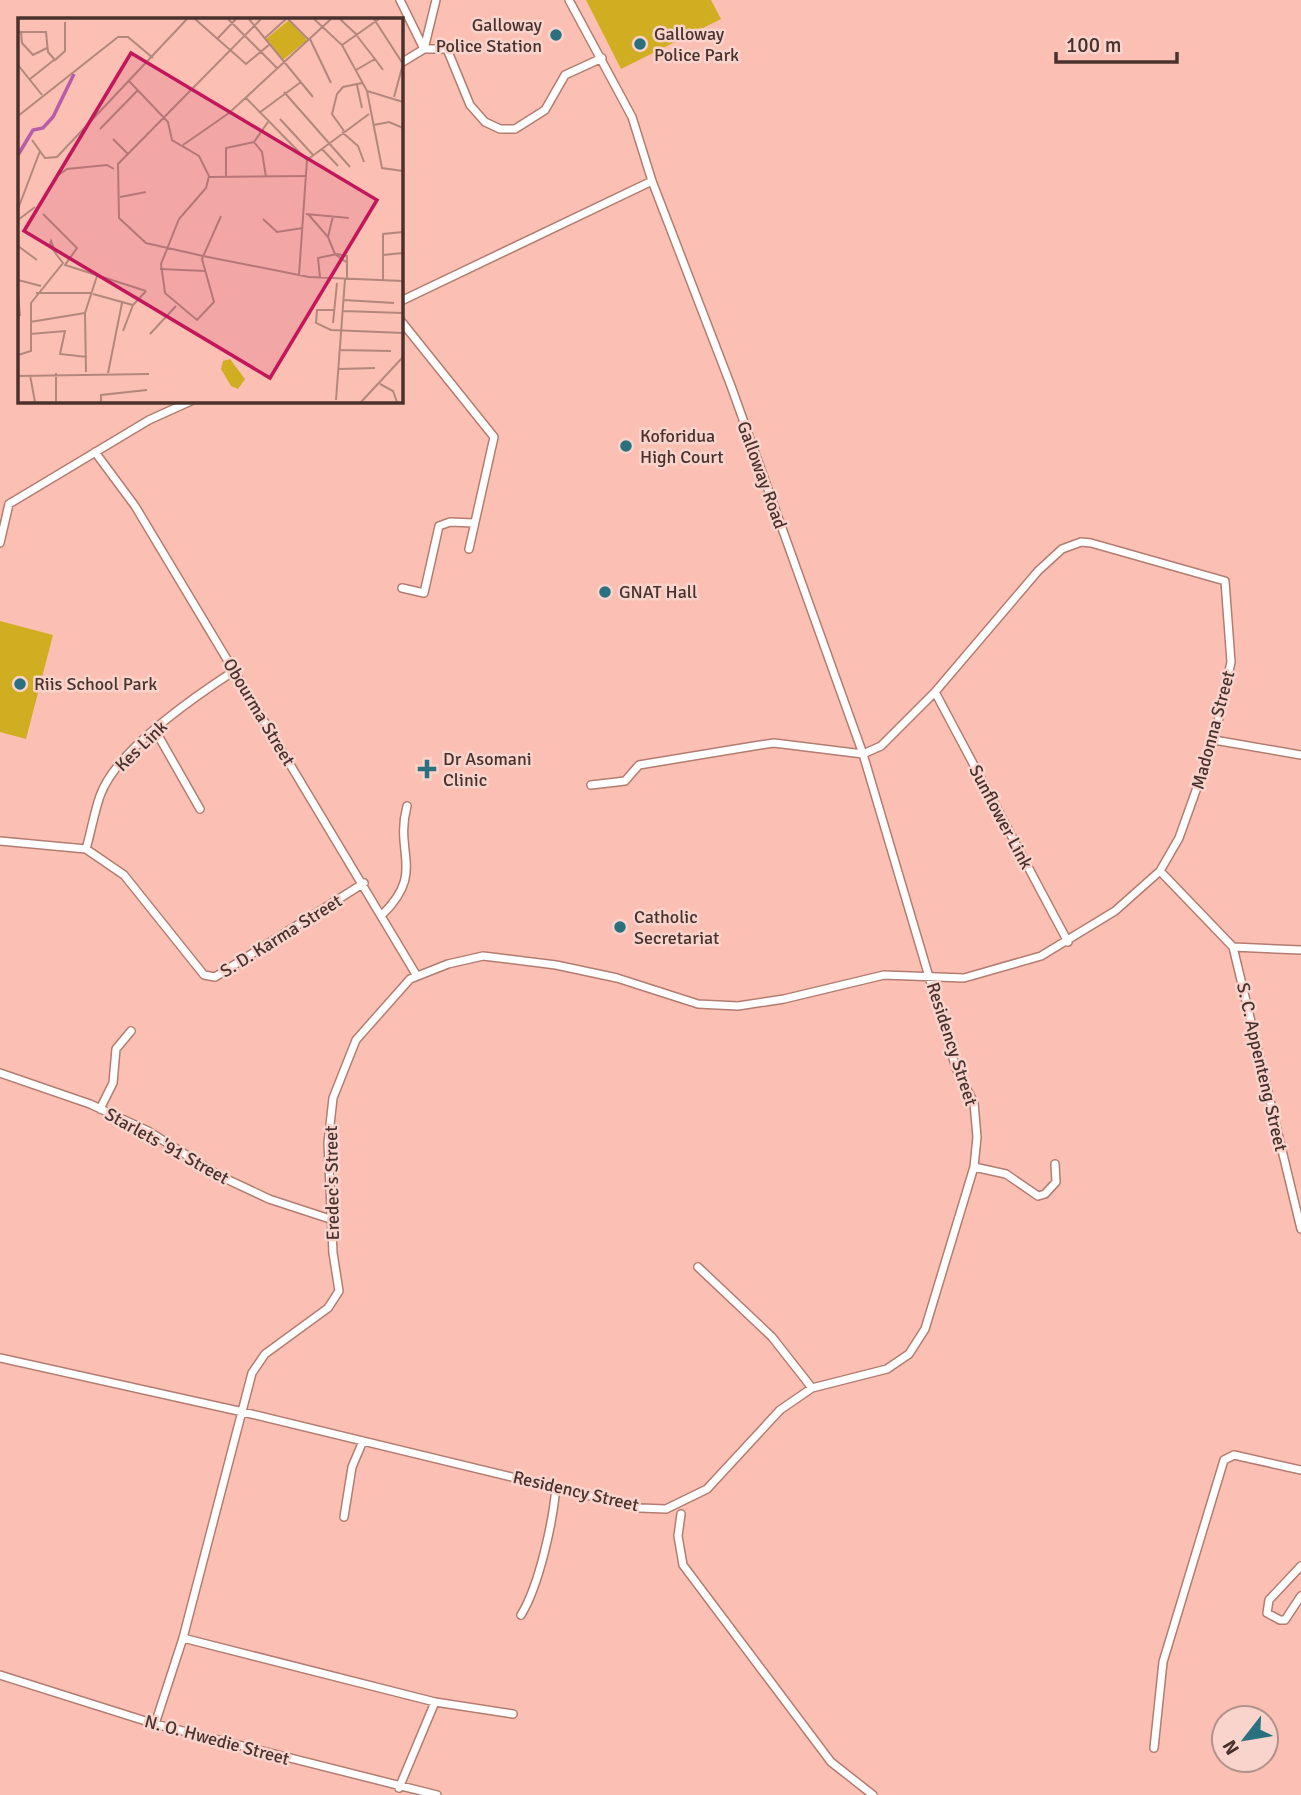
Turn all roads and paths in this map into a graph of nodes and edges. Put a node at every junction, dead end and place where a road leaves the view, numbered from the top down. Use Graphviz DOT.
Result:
graph roads {
  1 [pos="400,0"];
  2 [pos="436,0"];
  3 [pos="569,0"];
  4 [pos="424,49"];
  5 [pos="602,58"];
  6 [pos="402,62"];
  7 [pos="652,181"];
  8 [pos="402,301"];
  9 [pos="402,322"];
  10 [pos="189,402"];
  11 [pos="95,452"];
  12 [pos="0,499"];
  13 [pos="9,503"];
  14 [pos="474,523"];
  15 [pos="0,543"];
  16 [pos="470,549"];
  17 [pos="402,588"];
  18 [pos="234,671"];
  19 [pos="935,692"];
  20 [pos="155,730"];
  21 [pos="1214,740"];
  22 [pos="863,754"];
  23 [pos="1301,755"];
  24 [pos="590,785"];
  25 [pos="407,806"];
  26 [pos="200,809"];
  27 [pos="0,841"];
  28 [pos="86,849"];
  29 [pos="1160,871"];
  30 [pos="363,883"];
  31 [pos="382,915"];
  32 [pos="1068,942"];
  33 [pos="1233,947"];
  34 [pos="1301,950"];
  35 [pos="926,961"];
  36 [pos="417,976"];
  37 [pos="930,979"];
  38 [pos="131,1031"];
  39 [pos="0,1073"];
  40 [pos="100,1109"];
  41 [pos="1055,1164"];
  42 [pos="974,1167"];
  43 [pos="333,1220"];
  44 [pos="1301,1228"];
  45 [pos="698,1266"];
  46 [pos="0,1358"];
  47 [pos="812,1388"];
  48 [pos="243,1412"];
  49 [pos="363,1441"];
  50 [pos="1301,1470"];
  51 [pos="556,1487"];
  52 [pos="681,1514"];
  53 [pos="344,1517"];
  54 [pos="1301,1566"];
  55 [pos="1301,1596"];
  56 [pos="521,1615"];
  57 [pos="183,1638"];
  58 [pos="0,1675"];
  59 [pos="435,1702"];
  60 [pos="513,1714"];
  61 [pos="155,1724"];
  62 [pos="1154,1748"];
  63 [pos="399,1788"];
  64 [pos="438,1795"];
  65 [pos="873,1795"];
  1 -- 4 [label="street"];
  2 -- 4 [label="street"];
  3 -- 5 [label="street, Galloway Road"];
  4 -- 5 [label="street"];
  4 -- 6 [label="street"];
  5 -- 7 [label="street, Galloway Road"];
  7 -- 8 [label="street"];
  7 -- 22 [label="street, Galloway Road"];
  9 -- 14 [label="street"];
  10 -- 11 [label="street"];
  11 -- 13 [label="street"];
  11 -- 18 [label="street, Obourma Street"];
  12 -- 13 [label="street"];
  13 -- 15 [label="street"];
  14 -- 16 [label="street"];
  14 -- 17 [label="street"];
  18 -- 20 [label="street, Kes Link"];
  18 -- 30 [label="street, Obourma Street"];
  19 -- 21 [label="street, Madonna Street"];
  19 -- 22 [label="street"];
  19 -- 32 [label="street, Sunflower Link"];
  20 -- 26 [label="street"];
  20 -- 28 [label="street, Kes Link"];
  21 -- 23 [label="street"];
  21 -- 29 [label="street, Madonna Street"];
  22 -- 24 [label="street"];
  22 -- 35 [label="street, Galloway Road"];
  25 -- 31 [label="street"];
  27 -- 28 [label="street, S. D. Karma Street"];
  28 -- 30 [label="street, S. D. Karma Street"];
  29 -- 32 [label="street, Madonna Street"];
  29 -- 33 [label="street"];
  30 -- 31 [label="street, Obourma Street"];
  31 -- 36 [label="street, Obourma Street"];
  32 -- 37 [label="street, Madonna Street"];
  33 -- 34 [label="street"];
  33 -- 44 [label="street, S. C. Appenteng Street"];
  35 -- 37 [label="street, Residency Street"];
  36 -- 37 [label="street, Eredec's Street"];
  36 -- 43 [label="street, Eredec's Street"];
  37 -- 42 [label="street, Residency Street"];
  38 -- 40 [label="street"];
  39 -- 40 [label="street, Starlets '91 Street"];
  40 -- 43 [label="street, Starlets '91 Street"];
  41 -- 42 [label="street"];
  42 -- 47 [label="street, Residency Street"];
  43 -- 48 [label="street, Eredec's Street"];
  45 -- 47 [label="street"];
  46 -- 48 [label="street, Residency Street"];
  47 -- 51 [label="street, Residency Street"];
  48 -- 49 [label="street, Residency Street"];
  48 -- 57 [label="street, Eredec's Street"];
  49 -- 51 [label="street, Residency Street"];
  49 -- 53 [label="street"];
  50 -- 62 [label="street"];
  51 -- 56 [label="street"];
  52 -- 65 [label="street"];
  54 -- 55 [label="street"];
  57 -- 59 [label="street"];
  57 -- 61 [label="street, Eredec's Street"];
  58 -- 61 [label="street, N. O. Hwedie Street"];
  59 -- 60 [label="street"];
  59 -- 63 [label="street"];
  61 -- 63 [label="street, N. O. Hwedie Street"];
  63 -- 64 [label="street, N. O. Hwedie Street"];
}
